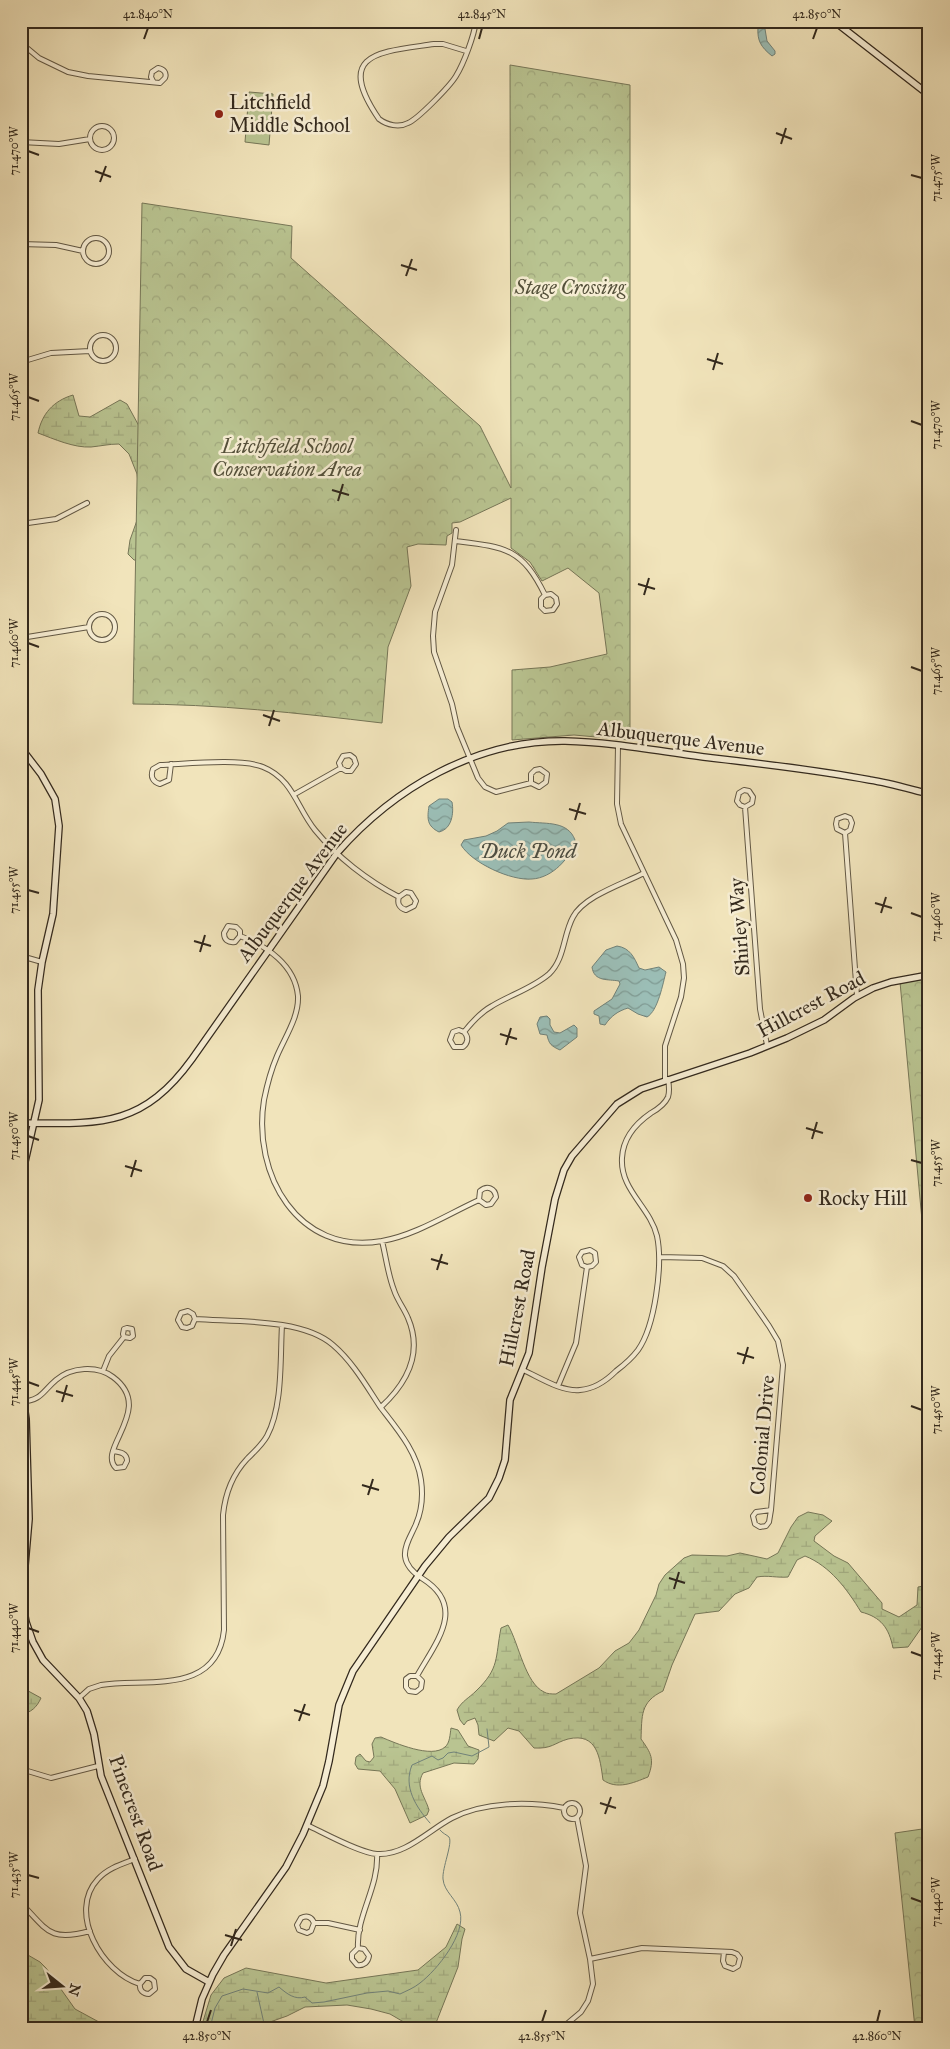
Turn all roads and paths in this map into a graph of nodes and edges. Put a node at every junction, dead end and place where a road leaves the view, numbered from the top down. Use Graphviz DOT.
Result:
graph roads {
  1 [pos="476,21"];
  2 [pos="834,21"];
  3 [pos="21,43"];
  4 [pos="466,51"];
  5 [pos="153,81"];
  6 [pos="929,95"];
  7 [pos="90,140"];
  8 [pos="21,142"];
  9 [pos="21,244"];
  10 [pos="83,251"];
  11 [pos="90,351"];
  12 [pos="21,362"];
  13 [pos="87,504"];
  14 [pos="21,524"];
  15 [pos="456,530"];
  16 [pos="456,541"];
  17 [pos="545,595"];
  18 [pos="90,627"];
  19 [pos="21,638"];
  20 [pos="618,746"];
  21 [pos="21,748"];
  22 [pos="470,758"];
  23 [pos="171,764"];
  24 [pos="341,768"];
  25 [pos="531,783"];
  26 [pos="295,794"];
  27 [pos="929,794"];
  28 [pos="746,807"];
  29 [pos="845,833"];
  30 [pos="337,853"];
  31 [pos="644,874"];
  32 [pos="399,897"];
  33 [pos="240,936"];
  34 [pos="268,950"];
  35 [pos="21,956"];
  36 [pos="42,962"];
  37 [pos="929,976"];
  38 [pos="857,996"];
  39 [pos="464,1032"];
  40 [pos="767,1045"];
  41 [pos="667,1079"];
  42 [pos="21,1123"];
  43 [pos="35,1123"];
  44 [pos="21,1179"];
  45 [pos="480,1200"];
  46 [pos="382,1241"];
  47 [pos="660,1257"];
  48 [pos="587,1267"];
  49 [pos="195,1319"];
  50 [pos="282,1325"];
  51 [pos="124,1337"];
  52 [pos="523,1370"];
  53 [pos="103,1371"];
  54 [pos="21,1384"];
  55 [pos="558,1386"];
  56 [pos="23,1402"];
  57 [pos="381,1408"];
  58 [pos="113,1451"];
  59 [pos="771,1510"];
  60 [pos="418,1576"];
  61 [pos="417,1676"];
  62 [pos="79,1698"];
  63 [pos="98,1766"];
  64 [pos="21,1769"];
  65 [pos="564,1808"];
  66 [pos="577,1818"];
  67 [pos="307,1825"];
  68 [pos="377,1854"];
  69 [pos="135,1859"];
  70 [pos="21,1903"];
  71 [pos="314,1923"];
  72 [pos="360,1930"];
  73 [pos="90,1931"];
  74 [pos="358,1948"];
  75 [pos="724,1952"];
  76 [pos="590,1959"];
  77 [pos="209,1982"];
  78 [pos="140,1984"];
  79 [pos="195,2028"];
  80 [pos="562,2028"];
  1 -- 4 [label="street"];
  2 -- 6 [label="street"];
  3 -- 5 [label="street"];
  4 -- 4 [label="street"];
  5 -- 5 [label="street"];
  7 -- 7 [label="street"];
  7 -- 8 [label="street"];
  9 -- 10 [label="street"];
  10 -- 10 [label="street"];
  11 -- 11 [label="street"];
  11 -- 12 [label="street"];
  13 -- 14 [label="street"];
  15 -- 16 [label="street"];
  16 -- 17 [label="street"];
  16 -- 22 [label="street"];
  17 -- 17 [label="street"];
  18 -- 18 [label="street"];
  18 -- 19 [label="street"];
  20 -- 22 [label="street, Albuquerque Avenue"];
  20 -- 27 [label="street, Albuquerque Avenue"];
  20 -- 31 [label="street"];
  21 -- 36 [label="street"];
  22 -- 25 [label="street"];
  22 -- 30 [label="street, Albuquerque Avenue"];
  23 -- 23 [label="street"];
  23 -- 26 [label="street"];
  24 -- 24 [label="street"];
  24 -- 26 [label="street"];
  25 -- 25 [label="street"];
  26 -- 30 [label="street"];
  28 -- 28 [label="street, Shirley Way"];
  28 -- 40 [label="street, Shirley Way"];
  29 -- 29 [label="street"];
  29 -- 38 [label="street"];
  30 -- 32 [label="street"];
  30 -- 34 [label="street, Albuquerque Avenue"];
  31 -- 39 [label="street"];
  31 -- 41 [label="street"];
  32 -- 32 [label="street"];
  33 -- 33 [label="street"];
  33 -- 34 [label="street"];
  34 -- 43 [label="street, Albuquerque Avenue"];
  34 -- 46 [label="street"];
  35 -- 36 [label="street"];
  36 -- 43 [label="street"];
  37 -- 38 [label="street, Hillcrest Road"];
  38 -- 40 [label="street, Hillcrest Road"];
  39 -- 39 [label="street"];
  40 -- 41 [label="street, Hillcrest Road"];
  41 -- 47 [label="street"];
  41 -- 52 [label="street, Hillcrest Road"];
  42 -- 43 [label="street, Albuquerque Avenue"];
  43 -- 44 [label="street"];
  45 -- 45 [label="street"];
  45 -- 46 [label="street"];
  46 -- 57 [label="street"];
  47 -- 55 [label="street"];
  47 -- 59 [label="street, Colonial Drive"];
  48 -- 48 [label="street"];
  48 -- 55 [label="street"];
  49 -- 49 [label="street"];
  49 -- 50 [label="street"];
  50 -- 57 [label="street"];
  50 -- 62 [label="street"];
  51 -- 53 [label="street"];
  52 -- 55 [label="street"];
  52 -- 60 [label="street, Hillcrest Road"];
  53 -- 56 [label="street"];
  53 -- 58 [label="street"];
  54 -- 56 [label="street, Pinecrest Road"];
  56 -- 62 [label="street, Pinecrest Road"];
  57 -- 60 [label="street"];
  58 -- 58 [label="street"];
  59 -- 59 [label="street, Colonial Drive"];
  60 -- 61 [label="street"];
  60 -- 67 [label="street, Hillcrest Road"];
  61 -- 61 [label="street"];
  62 -- 63 [label="street, Pinecrest Road"];
  63 -- 64 [label="street"];
  63 -- 69 [label="street, Pinecrest Road"];
  65 -- 66 [label="street"];
  65 -- 66 [label="street"];
  65 -- 68 [label="street"];
  66 -- 76 [label="street"];
  67 -- 68 [label="street"];
  67 -- 77 [label="street, Hillcrest Road"];
  68 -- 72 [label="street"];
  69 -- 73 [label="street"];
  69 -- 77 [label="street, Pinecrest Road"];
  70 -- 73 [label="street"];
  71 -- 71 [label="street"];
  71 -- 72 [label="street"];
  72 -- 74 [label="street"];
  73 -- 78 [label="street"];
  74 -- 74 [label="street"];
  75 -- 75 [label="street"];
  75 -- 76 [label="street"];
  76 -- 80 [label="street"];
  77 -- 79 [label="street, Hillcrest Road"];
  78 -- 78 [label="street"];
}
